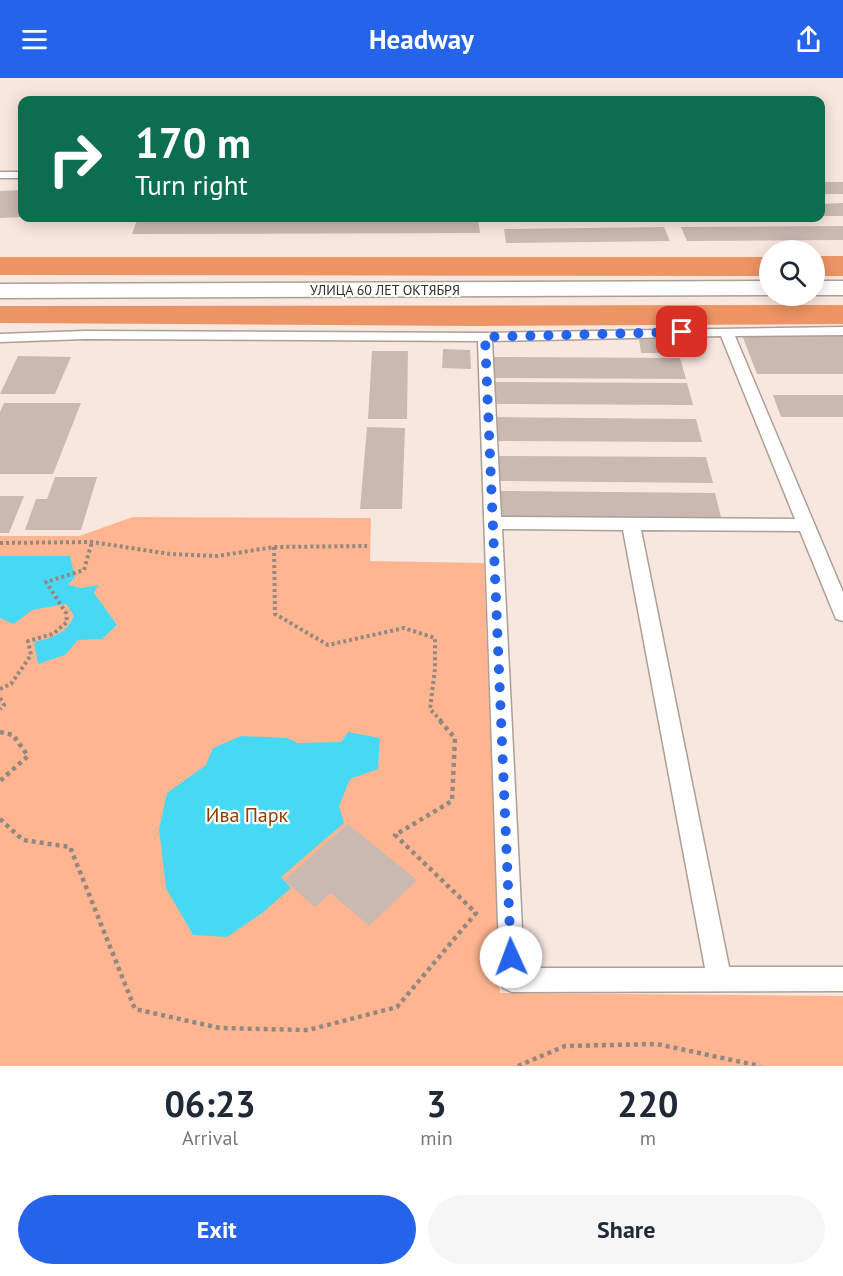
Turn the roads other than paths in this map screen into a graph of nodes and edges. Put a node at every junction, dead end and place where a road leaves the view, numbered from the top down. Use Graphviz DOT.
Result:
graph roads {
  1 [pos="0,175"];
  2 [pos="18,175"];
  3 [pos="759,288"];
  4 [pos="825,288"];
  5 [pos="843,288"];
  6 [pos="0,291"];
  7 [pos="843,331"];
  8 [pos="726,332"];
  9 [pos="485,337"];
  10 [pos="0,338"];
  11 [pos="493,523"];
  12 [pos="632,524"];
  13 [pos="806,525"];
  14 [pos="843,614"];
  15 [pos="719,978"];
  16 [pos="843,979"];
  1 -- 2 [label="lane"];
  3 -- 6 [label="street, УЛИЦА 60 ЛЕТ ОКТЯБРЯ"];
  4 -- 5 [label="street"];
  7 -- 8 [label="lane"];
  8 -- 9 [label="lane"];
  8 -- 13 [label="lane"];
  9 -- 10 [label="lane"];
  9 -- 11 [label="lane"];
  11 -- 12 [label="lane"];
  11 -- 15 [label="lane"];
  12 -- 13 [label="lane"];
  12 -- 15 [label="lane"];
  13 -- 14 [label="lane"];
  15 -- 16 [label="lane"];
}
